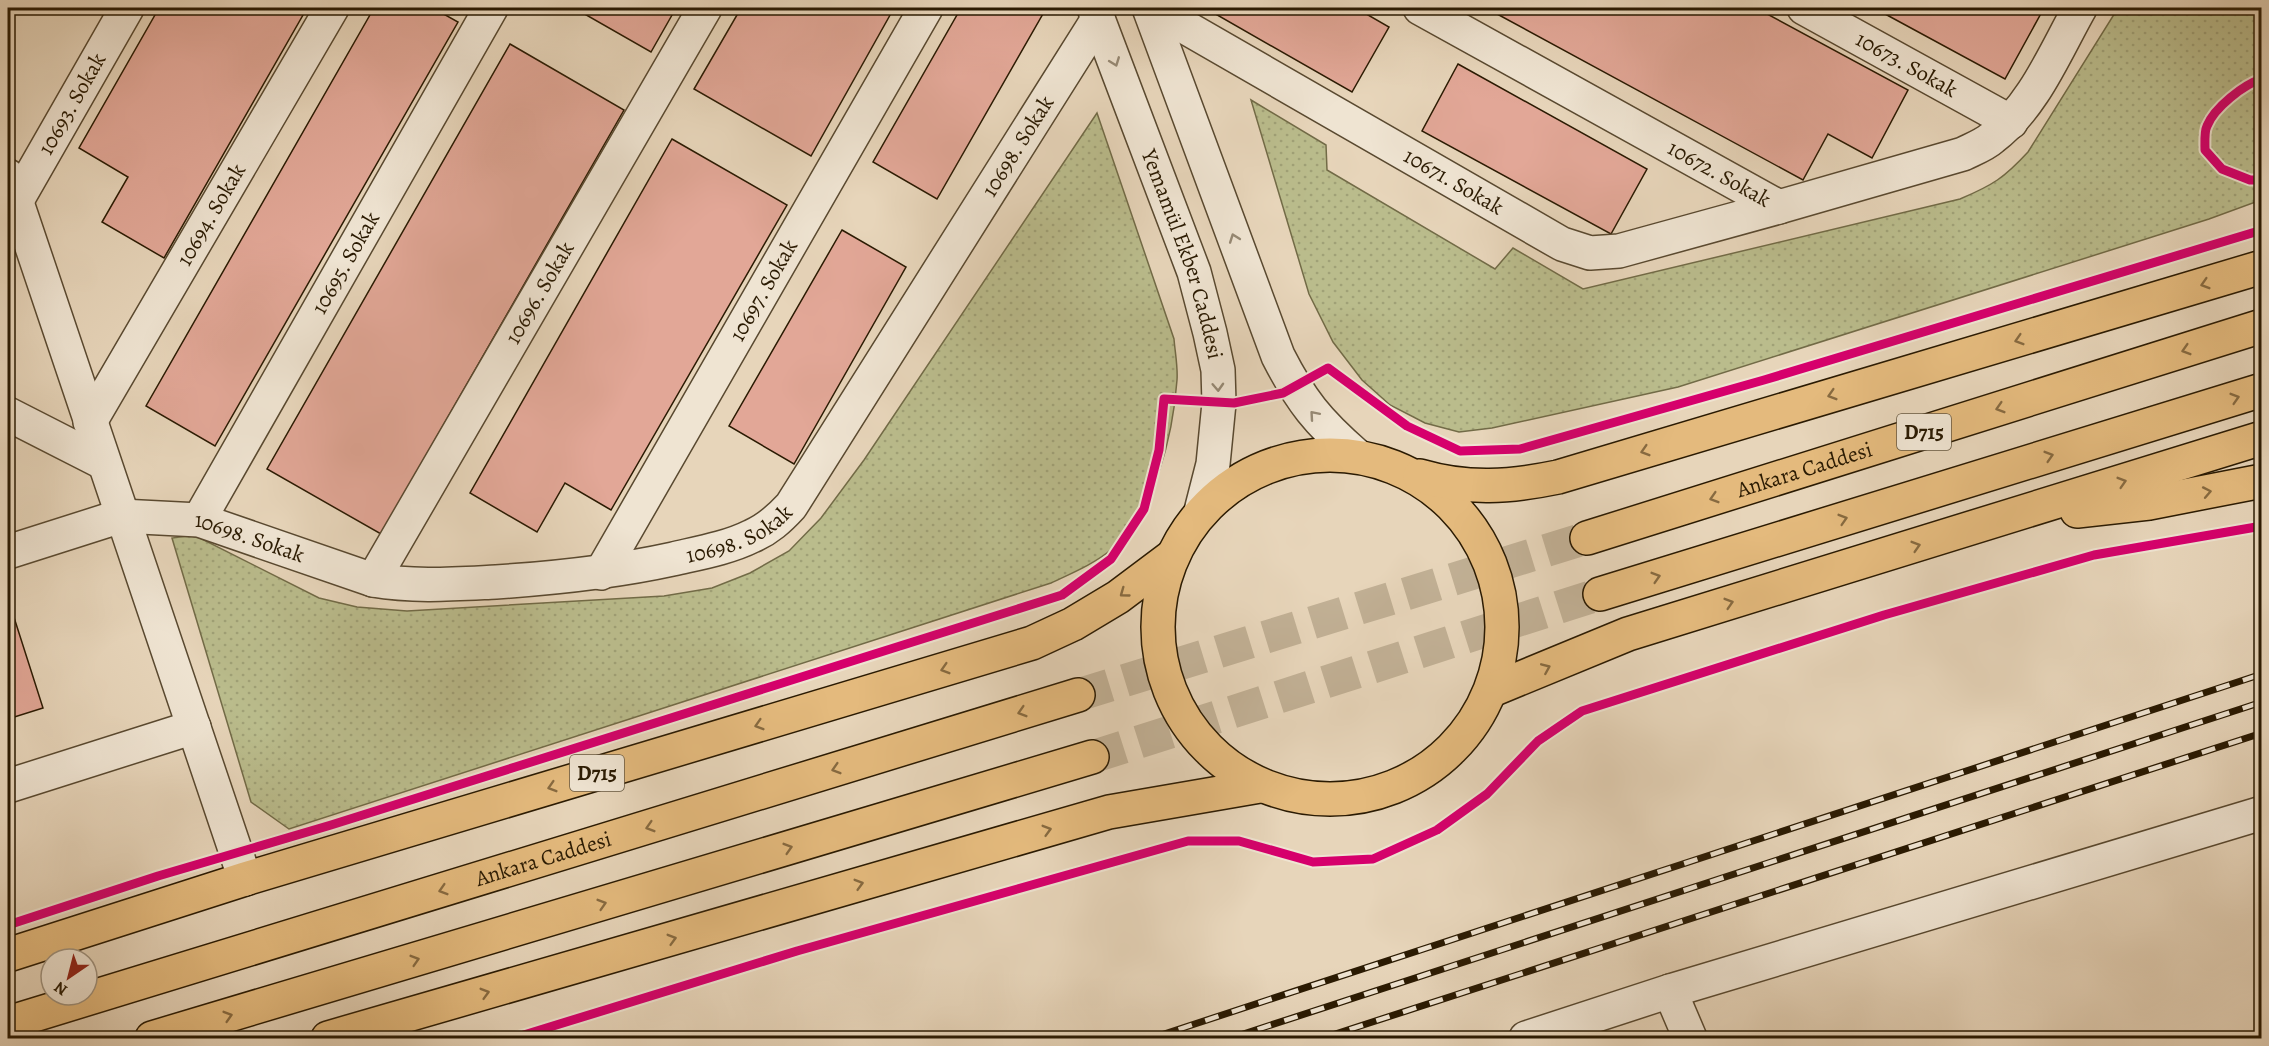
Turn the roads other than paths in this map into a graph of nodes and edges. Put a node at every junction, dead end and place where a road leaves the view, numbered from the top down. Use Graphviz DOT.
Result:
graph roads {
  1 [pos="127,8"];
  2 [pos="332,8"];
  3 [pos="491,8"];
  4 [pos="705,8"];
  5 [pos="926,8"];
  6 [pos="1150,8"];
  7 [pos="1420,8"];
  8 [pos="1804,8"];
  9 [pos="2080,8"];
  10 [pos="1096,13"];
  11 [pos="2011,122"];
  12 [pos="10,192"];
  13 [pos="1779,207"];
  14 [pos="2262,267"];
  15 [pos="2262,326"];
  16 [pos="2262,390"];
  17 [pos="8,414"];
  18 [pos="90,422"];
  19 [pos="2262,438"];
  20 [pos="1356,455"];
  21 [pos="104,463"];
  22 [pos="1406,471"];
  23 [pos="2262,482"];
  24 [pos="1202,511"];
  25 [pos="121,516"];
  26 [pos="2003,519"];
  27 [pos="199,520"];
  28 [pos="1587,538"];
  29 [pos="8,552"];
  30 [pos="1170,558"];
  31 [pos="601,573"];
  32 [pos="373,580"];
  33 [pos="1600,594"];
  34 [pos="1492,690"];
  35 [pos="1078,695"];
  36 [pos="194,727"];
  37 [pos="1092,757"];
  38 [pos="8,786"];
  39 [pos="1260,786"];
  40 [pos="2262,813"];
  41 [pos="245,879"];
  42 [pos="8,955"];
  43 [pos="1670,991"];
  44 [pos="8,1023"];
  45 [pos="152,1038"];
  46 [pos="328,1038"];
  47 [pos="1526,1038"];
  48 [pos="1690,1038"];
  1 -- 12 [label="street, 10693. Sokak"];
  2 -- 18 [label="street, 10694. Sokak"];
  3 -- 27 [label="street, 10695. Sokak"];
  4 -- 32 [label="street, 10696. Sokak"];
  5 -- 31 [label="street, 10697. Sokak"];
  6 -- 13 [label="street, 10671. Sokak"];
  20 -- 6 [label="street, one-way"];
  7 -- 13 [label="street, 10672. Sokak"];
  8 -- 11 [label="street, 10673. Sokak"];
  9 -- 11 [label="street, 10672. Sokak"];
  10 -- 24 [label="street, Yemamül Ekber Caddesi, one-way"];
  10 -- 31 [label="street, 10698. Sokak"];
  11 -- 13 [label="street, 10672. Sokak"];
  12 -- 18 [label="street"];
  14 -- 22 [label="highway, one-way"];
  15 -- 28 [label="highway, Ankara Caddesi / D715, one-way"];
  33 -- 16 [label="highway, one-way"];
  17 -- 21 [label="street"];
  18 -- 21 [label="street"];
  26 -- 19 [label="highway, one-way"];
  20 -- 22 [label="highway"];
  20 -- 24 [label="highway"];
  21 -- 25 [label="street"];
  22 -- 34 [label="highway"];
  26 -- 23 [label="highway, one-way"];
  24 -- 30 [label="highway"];
  25 -- 27 [label="street, 10698. Sokak"];
  25 -- 29 [label="street"];
  25 -- 36 [label="street"];
  34 -- 26 [label="highway, one-way"];
  27 -- 32 [label="street, 10698. Sokak"];
  30 -- 39 [label="highway"];
  30 -- 41 [label="highway, D715, one-way"];
  31 -- 32 [label="street, 10698. Sokak"];
  34 -- 39 [label="highway"];
  35 -- 44 [label="highway, Ankara Caddesi, one-way"];
  36 -- 38 [label="street"];
  36 -- 41 [label="street"];
  45 -- 37 [label="highway, one-way"];
  46 -- 39 [label="highway, one-way"];
  40 -- 43 [label="street"];
  41 -- 42 [label="highway, D715"];
  43 -- 47 [label="street"];
  43 -- 48 [label="street"];
}
